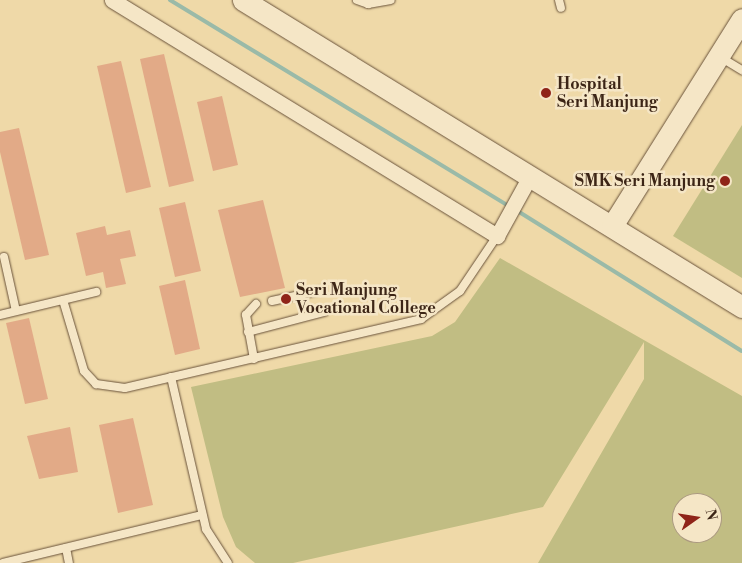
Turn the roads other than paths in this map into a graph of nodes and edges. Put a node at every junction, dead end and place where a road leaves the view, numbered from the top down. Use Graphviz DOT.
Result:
graph roads {
  1 [pos="112,0"];
  2 [pos="243,0"];
  3 [pos="357,0"];
  4 [pos="391,0"];
  5 [pos="742,19"];
  6 [pos="718,56"];
  7 [pos="742,70"];
  8 [pos="525,187"];
  9 [pos="612,226"];
  10 [pos="497,236"];
  11 [pos="4,257"];
  12 [pos="322,290"];
  13 [pos="96,292"];
  14 [pos="63,300"];
  15 [pos="272,301"];
  16 [pos="256,304"];
  17 [pos="742,306"];
  18 [pos="16,311"];
  19 [pos="324,312"];
  20 [pos="0,315"];
  21 [pos="248,332"];
  22 [pos="254,359"];
  23 [pos="171,377"];
  24 [pos="202,515"];
  25 [pos="66,548"];
  26 [pos="3,563"];
  27 [pos="69,563"];
  28 [pos="228,563"];
  1 -- 10 [label="street"];
  2 -- 8 [label="street"];
  3 -- 4 [label="lane"];
  5 -- 6 [label="street"];
  6 -- 7 [label="lane"];
  6 -- 9 [label="street"];
  8 -- 9 [label="street"];
  8 -- 10 [label="street"];
  9 -- 17 [label="street"];
  10 -- 22 [label="lane"];
  11 -- 18 [label="lane"];
  12 -- 15 [label="lane"];
  13 -- 14 [label="lane"];
  14 -- 18 [label="lane"];
  14 -- 23 [label="lane"];
  16 -- 21 [label="lane"];
  18 -- 20 [label="lane"];
  19 -- 21 [label="lane"];
  21 -- 22 [label="lane"];
  22 -- 23 [label="lane"];
  23 -- 24 [label="lane"];
  24 -- 25 [label="lane"];
  24 -- 28 [label="lane"];
  25 -- 26 [label="lane"];
  25 -- 27 [label="lane"];
}
